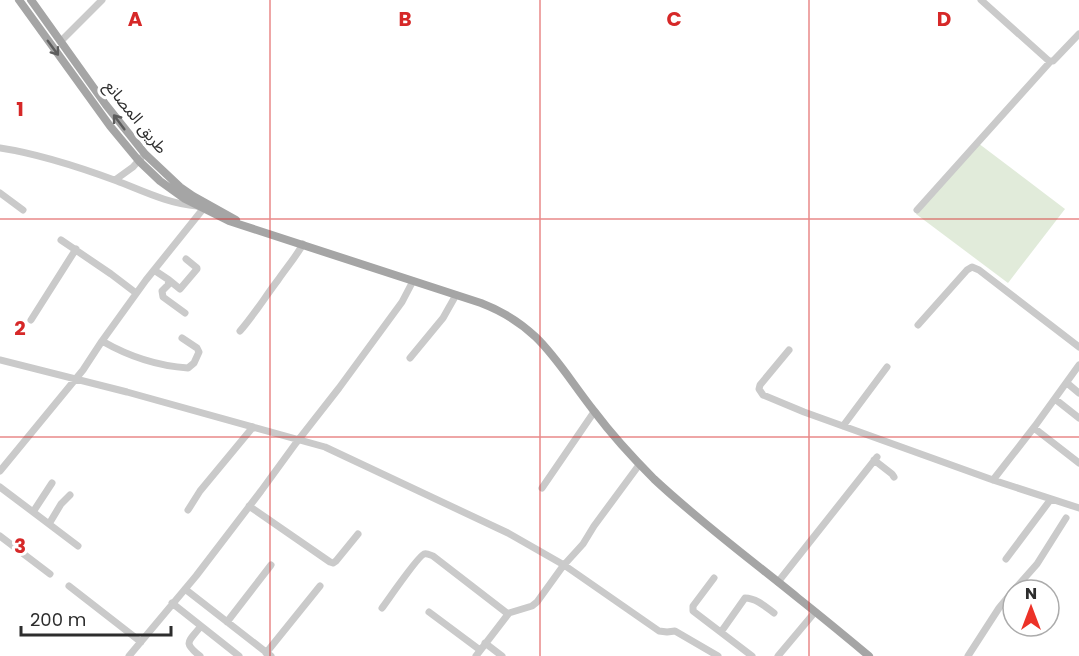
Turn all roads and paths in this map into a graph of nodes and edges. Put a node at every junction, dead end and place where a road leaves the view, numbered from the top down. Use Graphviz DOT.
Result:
graph roads {
  1 [pos="19,0"];
  2 [pos="31,0"];
  3 [pos="102,0"];
  4 [pos="981,0"];
  5 [pos="1079,34"];
  6 [pos="61,41"];
  7 [pos="1050,62"];
  8 [pos="0,148"];
  9 [pos="142,157"];
  10 [pos="115,180"];
  11 [pos="0,193"];
  12 [pos="200,208"];
  13 [pos="23,210"];
  14 [pos="917,210"];
  15 [pos="243,225"];
  16 [pos="61,240"];
  17 [pos="303,244"];
  18 [pos="76,249"];
  19 [pos="186,259"];
  20 [pos="154,270"];
  21 [pos="169,280"];
  22 [pos="413,281"];
  23 [pos="136,293"];
  24 [pos="456,295"];
  25 [pos="185,313"];
  26 [pos="31,320"];
  27 [pos="918,325"];
  28 [pos="240,331"];
  29 [pos="182,338"];
  30 [pos="102,340"];
  31 [pos="1079,347"];
  32 [pos="789,350"];
  33 [pos="410,358"];
  34 [pos="0,360"];
  35 [pos="1079,365"];
  36 [pos="887,367"];
  37 [pos="75,379"];
  38 [pos="1067,383"];
  39 [pos="1079,393"];
  40 [pos="1055,399"];
  41 [pos="594,412"];
  42 [pos="1079,418"];
  43 [pos="843,426"];
  44 [pos="253,428"];
  45 [pos="1034,428"];
  46 [pos="298,440"];
  47 [pos="1079,463"];
  48 [pos="639,465"];
  49 [pos="0,471"];
  50 [pos="894,477"];
  51 [pos="993,480"];
  52 [pos="52,483"];
  53 [pos="0,487"];
  54 [pos="542,488"];
  55 [pos="70,495"];
  56 [pos="1051,499"];
  57 [pos="249,506"];
  58 [pos="1079,508"];
  59 [pos="188,510"];
  60 [pos="33,512"];
  61 [pos="1066,518"];
  62 [pos="49,524"];
  63 [pos="358,534"];
  64 [pos="0,536"];
  65 [pos="78,546"];
  66 [pos="1006,559"];
  67 [pos="271,565"];
  68 [pos="564,565"];
  69 [pos="50,574"];
  70 [pos="714,578"];
  71 [pos="1024,578"];
  72 [pos="778,582"];
  73 [pos="69,586"];
  74 [pos="320,586"];
  75 [pos="185,589"];
  76 [pos="172,603"];
  77 [pos="1001,605"];
  78 [pos="382,608"];
  79 [pos="429,612"];
  80 [pos="815,612"];
  81 [pos="774,613"];
  82 [pos="508,614"];
  83 [pos="227,622"];
  84 [pos="201,626"];
  85 [pos="721,632"];
  86 [pos="141,642"];
  87 [pos="485,643"];
  88 [pos="478,653"];
  89 [pos="268,654"];
  90 [pos="129,656"];
  91 [pos="200,656"];
  92 [pos="239,656"];
  93 [pos="502,656"];
  94 [pos="718,656"];
  95 [pos="752,656"];
  96 [pos="778,656"];
  97 [pos="869,656"];
  98 [pos="968,656"];
  1 -- 9 [label="main road, طريق المصانع, one-way"];
  2 -- 6 [label="main road, طريق المصانع"];
  3 -- 6 [label="street"];
  4 -- 7 [label="street"];
  5 -- 7 [label="street"];
  9 -- 6 [label="main road, طريق المصانع, one-way"];
  7 -- 14 [label="street"];
  8 -- 10 [label="street"];
  9 -- 10 [label="street"];
  9 -- 12 [label="main road"];
  9 -- 15 [label="main road, طريق المصانع"];
  10 -- 12 [label="street"];
  11 -- 13 [label="street"];
  12 -- 15 [label="main road"];
  12 -- 20 [label="street"];
  15 -- 17 [label="main road"];
  16 -- 18 [label="street"];
  17 -- 22 [label="main road"];
  17 -- 28 [label="street"];
  18 -- 23 [label="street"];
  18 -- 26 [label="street"];
  19 -- 21 [label="street"];
  20 -- 21 [label="street"];
  20 -- 23 [label="street"];
  21 -- 25 [label="street"];
  22 -- 24 [label="main road"];
  22 -- 46 [label="street"];
  23 -- 30 [label="street"];
  24 -- 33 [label="street"];
  24 -- 41 [label="main road"];
  27 -- 31 [label="street"];
  29 -- 30 [label="street"];
  30 -- 37 [label="street"];
  32 -- 43 [label="street"];
  34 -- 37 [label="street"];
  35 -- 38 [label="street"];
  36 -- 43 [label="street"];
  37 -- 44 [label="street"];
  37 -- 49 [label="street"];
  38 -- 39 [label="street"];
  38 -- 40 [label="street"];
  40 -- 42 [label="street"];
  40 -- 45 [label="street"];
  41 -- 48 [label="main road"];
  41 -- 54 [label="street"];
  43 -- 51 [label="street"];
  44 -- 46 [label="street"];
  44 -- 59 [label="street"];
  45 -- 47 [label="street"];
  45 -- 51 [label="street"];
  46 -- 57 [label="street"];
  46 -- 68 [label="street"];
  48 -- 68 [label="street"];
  48 -- 72 [label="main road"];
  50 -- 72 [label="street"];
  51 -- 56 [label="street"];
  52 -- 60 [label="street"];
  53 -- 60 [label="street"];
  55 -- 62 [label="street"];
  56 -- 58 [label="street"];
  56 -- 66 [label="street"];
  57 -- 63 [label="street"];
  57 -- 75 [label="street"];
  60 -- 62 [label="street"];
  61 -- 71 [label="street"];
  62 -- 65 [label="street"];
  64 -- 69 [label="street"];
  67 -- 83 [label="street"];
  68 -- 82 [label="street"];
  68 -- 94 [label="street"];
  70 -- 85 [label="street"];
  72 -- 80 [label="main road"];
  73 -- 86 [label="street"];
  74 -- 89 [label="street"];
  75 -- 76 [label="street"];
  75 -- 83 [label="street"];
  76 -- 84 [label="street"];
  76 -- 86 [label="street"];
  77 -- 98 [label="street"];
  78 -- 82 [label="street"];
  79 -- 88 [label="street"];
  80 -- 96 [label="street"];
  80 -- 97 [label="main road"];
  81 -- 85 [label="street"];
  82 -- 87 [label="street"];
  83 -- 89 [label="street"];
  84 -- 91 [label="street"];
  84 -- 92 [label="street"];
  85 -- 95 [label="street"];
  86 -- 90 [label="street"];
  87 -- 88 [label="street"];
  87 -- 93 [label="street"];
}
